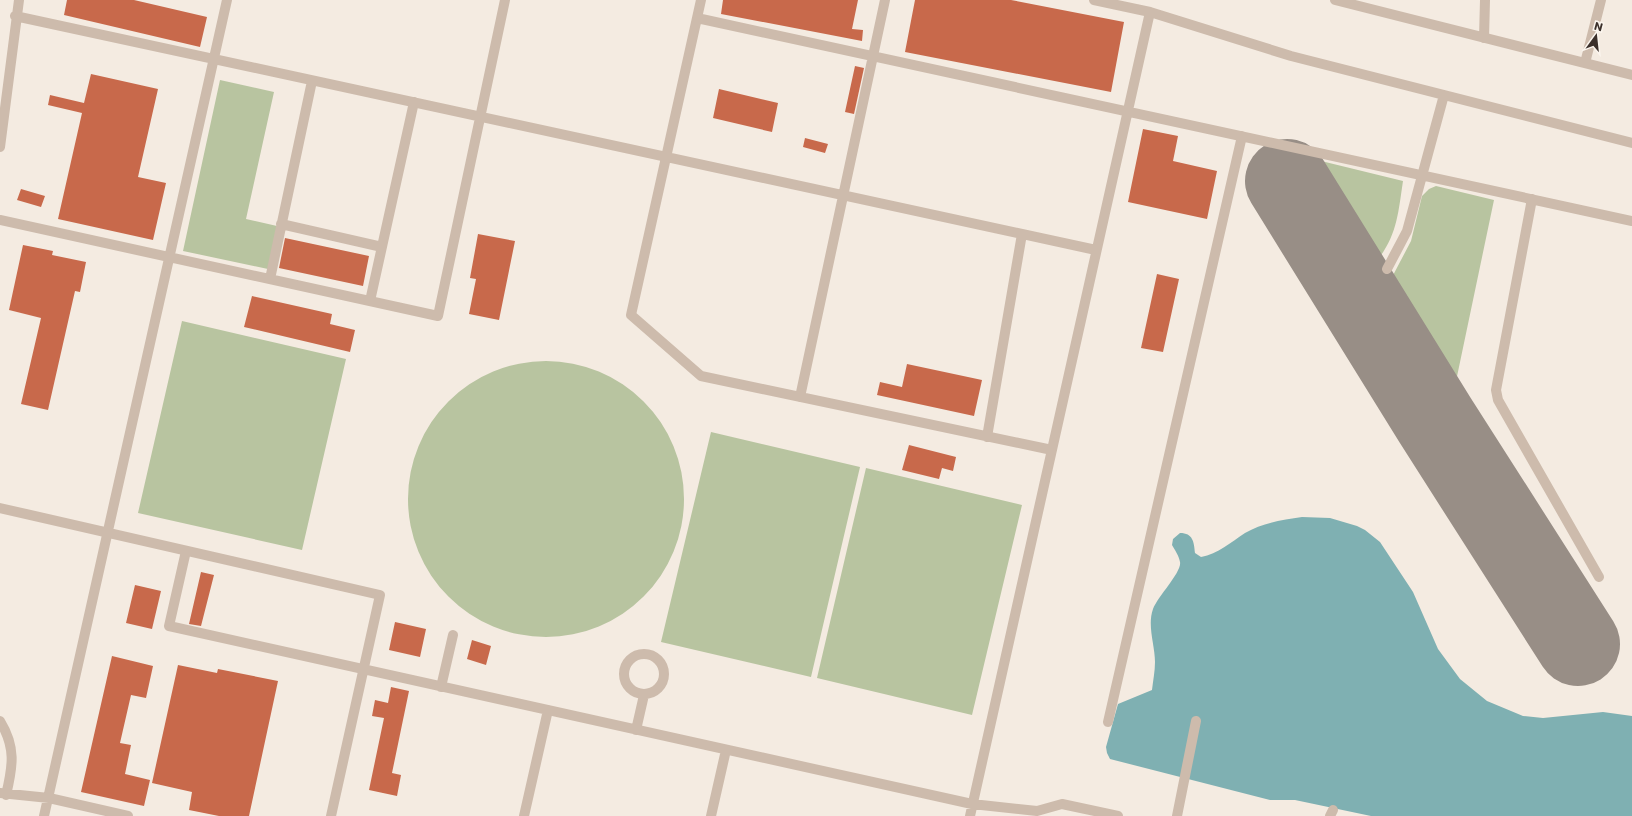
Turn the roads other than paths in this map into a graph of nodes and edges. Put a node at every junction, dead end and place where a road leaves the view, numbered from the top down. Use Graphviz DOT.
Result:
graph roads {
  1 [pos="19,0"];
  2 [pos="227,0"];
  3 [pos="505,0"];
  4 [pos="702,0"];
  5 [pos="885,0"];
  6 [pos="1094,0"];
  7 [pos="1335,0"];
  8 [pos="1485,0"];
  9 [pos="1601,0"];
  10 [pos="1150,12"];
  11 [pos="16,16"];
  12 [pos="697,18"];
  13 [pos="1484,38"];
  14 [pos="873,56"];
  15 [pos="214,60"];
  16 [pos="1585,63"];
  17 [pos="1632,75"];
  18 [pos="312,81"];
  19 [pos="1444,95"];
  20 [pos="414,102"];
  21 [pos="1128,111"];
  22 [pos="480,117"];
  23 [pos="1242,136"];
  24 [pos="1632,143"];
  25 [pos="0,147"];
  26 [pos="666,157"];
  27 [pos="1422,175"];
  28 [pos="843,195"];
  29 [pos="1532,199"];
  30 [pos="0,220"];
  31 [pos="1632,221"];
  32 [pos="281,224"];
  33 [pos="1022,234"];
  34 [pos="382,247"];
  35 [pos="1096,250"];
  36 [pos="170,257"];
  37 [pos="1387,269"];
  38 [pos="270,279"];
  39 [pos="370,301"];
  40 [pos="800,397"];
  41 [pos="987,437"];
  42 [pos="1052,450"];
  43 [pos="0,508"];
  44 [pos="108,533"];
  45 [pos="186,551"];
  46 [pos="1599,577"];
  47 [pos="452,635"];
  48 [pos="363,669"];
  49 [pos="441,687"];
  50 [pos="644,695"];
  51 [pos="548,710"];
  52 [pos="0,721"];
  53 [pos="1108,722"];
  54 [pos="1196,722"];
  55 [pos="636,730"];
  56 [pos="726,750"];
  57 [pos="3,794"];
  58 [pos="49,798"];
  59 [pos="972,804"];
  60 [pos="1037,811"];
  61 [pos="44,816"];
  62 [pos="128,816"];
  63 [pos="331,816"];
  64 [pos="524,816"];
  65 [pos="711,816"];
  66 [pos="970,816"];
  67 [pos="1047,816"];
  68 [pos="1118,816"];
  69 [pos="1176,816"];
  1 -- 11 [label="lane"];
  2 -- 15 [label="lane"];
  3 -- 22 [label="lane"];
  4 -- 12 [label="lane"];
  5 -- 14 [label="lane"];
  6 -- 10 [label="lane"];
  7 -- 13 [label="lane"];
  8 -- 13 [label="lane"];
  9 -- 16 [label="lane"];
  10 -- 19 [label="lane"];
  10 -- 21 [label="lane"];
  11 -- 15 [label="lane"];
  11 -- 25 [label="lane"];
  12 -- 14 [label="lane"];
  12 -- 26 [label="lane"];
  13 -- 16 [label="lane"];
  14 -- 21 [label="lane"];
  14 -- 28 [label="lane"];
  15 -- 18 [label="lane"];
  15 -- 36 [label="lane"];
  16 -- 17 [label="lane"];
  18 -- 20 [label="lane"];
  18 -- 32 [label="lane"];
  19 -- 24 [label="lane"];
  19 -- 27 [label="lane"];
  20 -- 22 [label="lane"];
  20 -- 34 [label="lane"];
  21 -- 23 [label="lane"];
  21 -- 35 [label="lane"];
  22 -- 26 [label="lane"];
  22 -- 39 [label="lane"];
  23 -- 27 [label="lane"];
  23 -- 53 [label="lane"];
  26 -- 28 [label="lane"];
  26 -- 40 [label="lane"];
  27 -- 29 [label="lane"];
  27 -- 37 [label="lane"];
  28 -- 33 [label="lane"];
  28 -- 40 [label="lane"];
  29 -- 31 [label="lane"];
  29 -- 46 [label="lane"];
  30 -- 36 [label="lane"];
  32 -- 34 [label="lane"];
  32 -- 38 [label="lane"];
  33 -- 35 [label="lane"];
  33 -- 41 [label="lane"];
  34 -- 39 [label="lane"];
  35 -- 42 [label="lane"];
  36 -- 38 [label="lane"];
  36 -- 44 [label="lane"];
  38 -- 39 [label="lane"];
  40 -- 41 [label="lane"];
  41 -- 42 [label="lane"];
  42 -- 59 [label="lane"];
  43 -- 44 [label="lane"];
  44 -- 45 [label="lane"];
  44 -- 58 [label="lane"];
  45 -- 48 [label="lane"];
  45 -- 48 [label="lane"];
  47 -- 49 [label="lane"];
  48 -- 49 [label="lane"];
  48 -- 63 [label="lane"];
  49 -- 51 [label="lane"];
  50 -- 50 [label="lane"];
  50 -- 55 [label="lane"];
  51 -- 55 [label="lane"];
  51 -- 64 [label="lane"];
  52 -- 57 [label="lane"];
  54 -- 69 [label="lane"];
  55 -- 56 [label="lane"];
  56 -- 59 [label="lane"];
  56 -- 65 [label="lane"];
  57 -- 58 [label="lane"];
  58 -- 61 [label="lane"];
  58 -- 62 [label="lane"];
  59 -- 60 [label="lane"];
  59 -- 66 [label="lane"];
  60 -- 67 [label="lane"];
  60 -- 68 [label="lane"];
}
